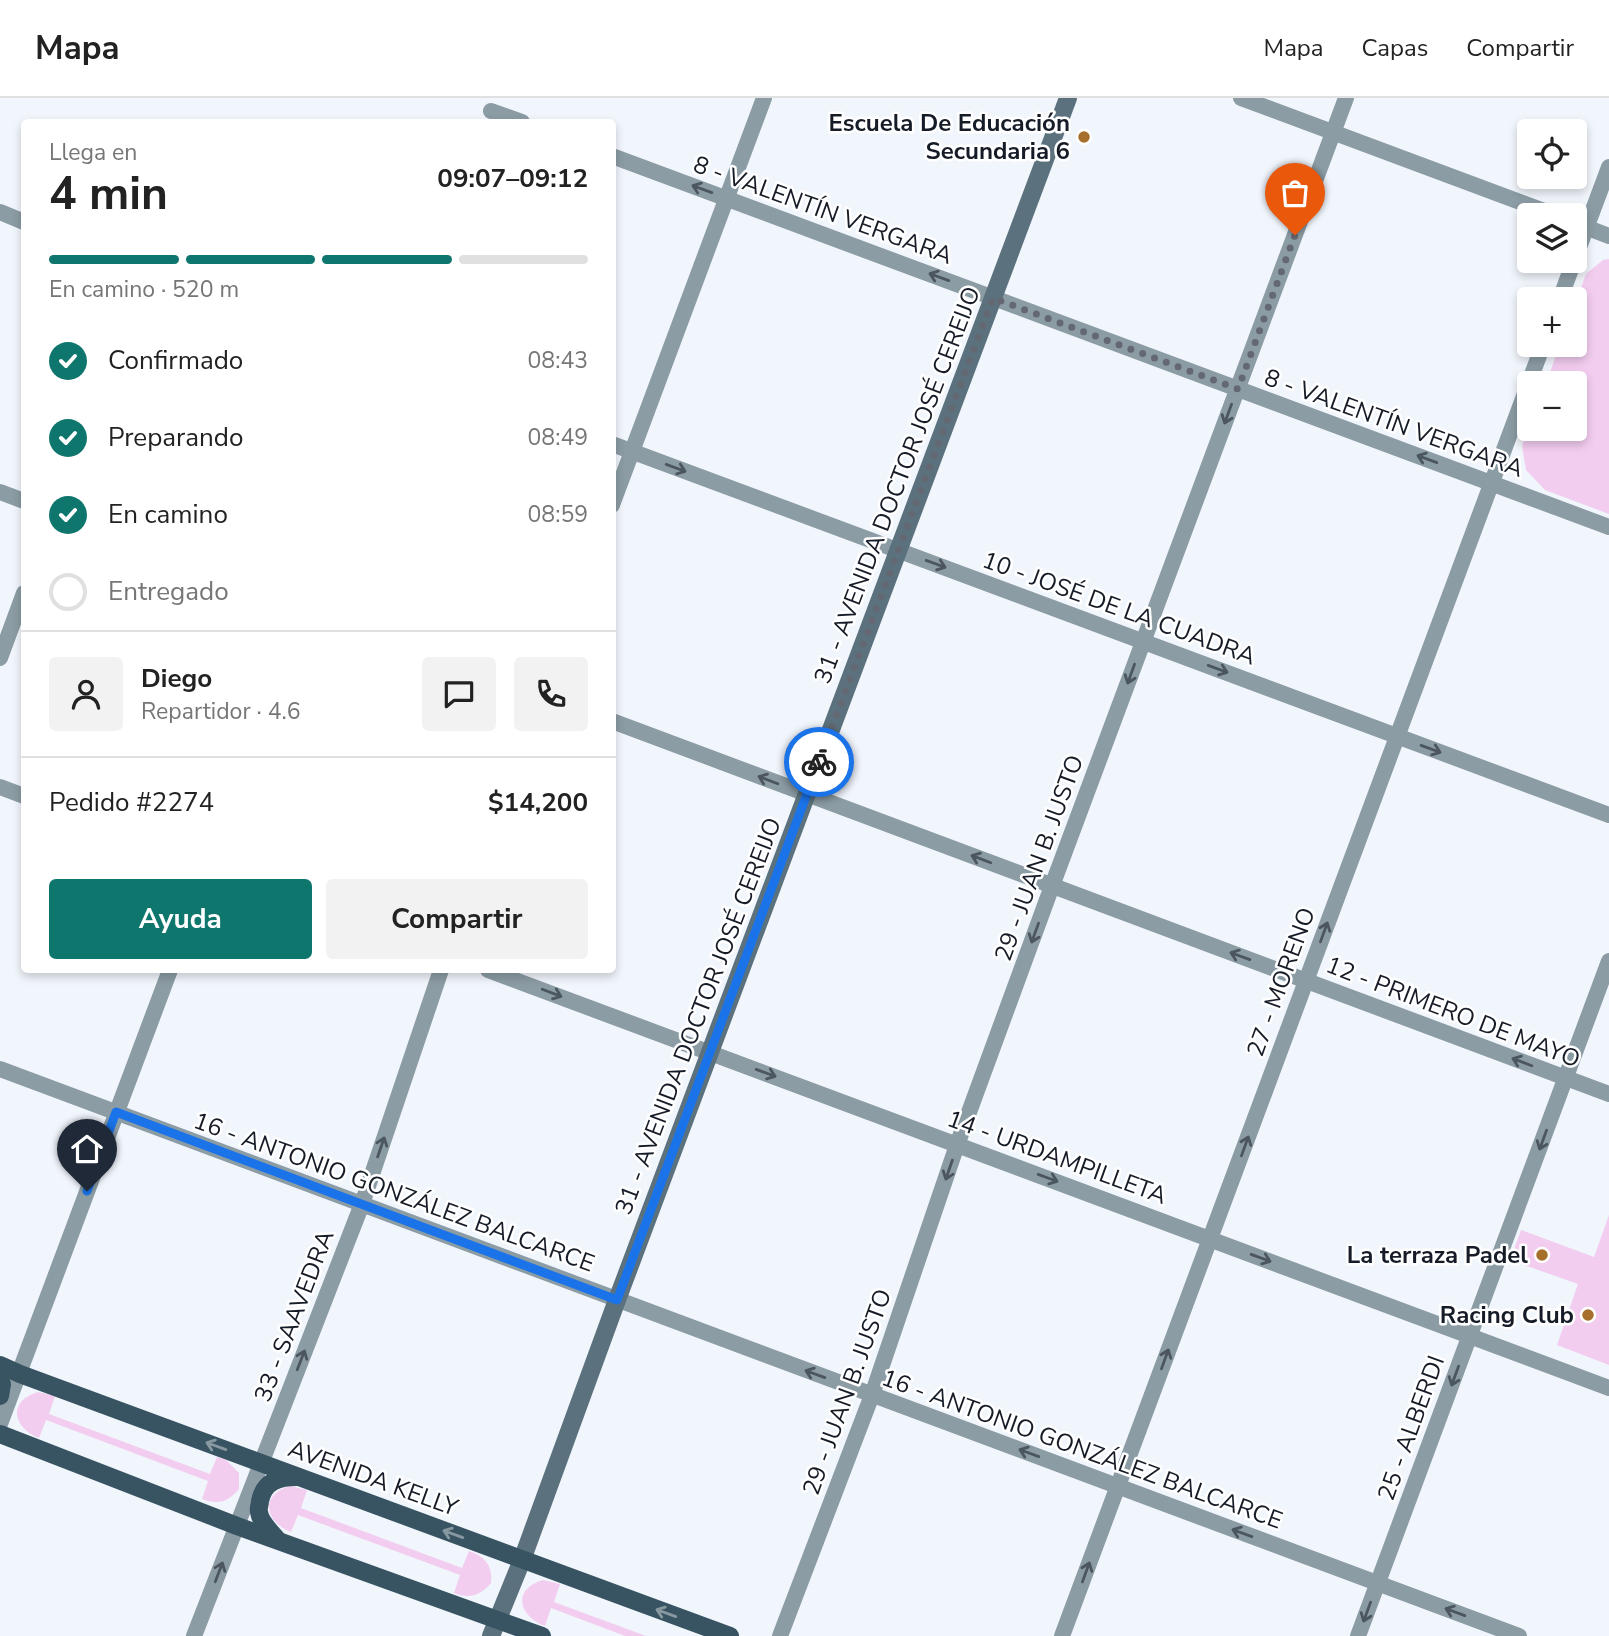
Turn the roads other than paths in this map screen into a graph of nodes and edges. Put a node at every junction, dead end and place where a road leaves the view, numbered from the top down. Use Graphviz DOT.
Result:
graph roads {
  1 [pos="764,98"];
  2 [pos="1068,98"];
  3 [pos="1241,98"];
  4 [pos="1346,98"];
  5 [pos="491,110"];
  6 [pos="514,119"];
  7 [pos="1333,133"];
  8 [pos="616,157"];
  9 [pos="1609,167"];
  10 [pos="727,198"];
  11 [pos="1523,203"];
  12 [pos="0,212"];
  13 [pos="1587,213"];
  14 [pos="21,221"];
  15 [pos="1587,227"];
  16 [pos="1609,236"];
  17 [pos="993,298"];
  18 [pos="1538,357"];
  19 [pos="1238,389"];
  20 [pos="616,445"];
  21 [pos="632,451"];
  22 [pos="1491,483"];
  23 [pos="0,492"];
  24 [pos="616,494"];
  25 [pos="21,500"];
  26 [pos="1609,527"];
  27 [pos="898,550"];
  28 [pos="21,601"];
  29 [pos="1143,642"];
  30 [pos="0,658"];
  31 [pos="616,722"];
  32 [pos="1397,736"];
  33 [pos="0,787"];
  34 [pos="807,794"];
  35 [pos="21,795"];
  36 [pos="1609,815"];
  37 [pos="1052,886"];
  38 [pos="1609,961"];
  39 [pos="169,973"];
  40 [pos="441,973"];
  41 [pos="496,973"];
  42 [pos="1306,981"];
  43 [pos="710,1052"];
  44 [pos="0,1069"];
  45 [pos="1566,1078"];
  46 [pos="1609,1094"];
  47 [pos="116,1112"];
  48 [pos="957,1145"];
  49 [pos="362,1204"];
  50 [pos="1210,1239"];
  51 [pos="617,1300"];
  52 [pos="1469,1336"];
  53 [pos="0,1365"];
  54 [pos="20,1374"];
  55 [pos="0,1381"];
  56 [pos="1609,1388"];
  57 [pos="872,1395"];
  58 [pos="0,1396"];
  59 [pos="0,1424"];
  60 [pos="0,1434"];
  61 [pos="262,1463"];
  62 [pos="301,1478"];
  63 [pos="1118,1486"];
  64 [pos="237,1526"];
  65 [pos="277,1540"];
  66 [pos="522,1560"];
  67 [pos="1377,1583"];
  68 [pos="494,1628"];
  69 [pos="194,1636"];
  70 [pos="542,1636"];
  71 [pos="730,1636"];
  72 [pos="780,1636"];
  73 [pos="1062,1636"];
  74 [pos="1358,1636"];
  75 [pos="1519,1636"];
  1 -- 10 [label="street"];
  2 -- 17 [label="street, 31 - AVENIDA DOCTOR JOSÉ CEREIJO"];
  3 -- 7 [label="street"];
  4 -- 7 [label="street, 29 - JUAN B. JUSTO"];
  5 -- 6 [label="street"];
  7 -- 11 [label="street"];
  7 -- 19 [label="street, 29 - JUAN B. JUSTO"];
  10 -- 8 [label="street, 8 - VALENTÍN VERGARA, one-way"];
  9 -- 13 [label="street"];
  17 -- 10 [label="street, 8 - VALENTÍN VERGARA, one-way"];
  10 -- 21 [label="street"];
  12 -- 14 [label="street"];
  15 -- 16 [label="street"];
  17 -- 19 [label="street, 8 - VALENTÍN VERGARA"];
  17 -- 27 [label="street, 31 - AVENIDA DOCTOR JOSÉ CEREIJO"];
  18 -- 22 [label="street, 27 - MORENO"];
  22 -- 19 [label="street, 8 - VALENTÍN VERGARA, one-way"];
  19 -- 29 [label="street, 29 - JUAN B. JUSTO, one-way"];
  20 -- 21 [label="street, 10 - JOSÉ DE LA CUADRA"];
  21 -- 24 [label="street"];
  21 -- 27 [label="street, 10 - JOSÉ DE LA CUADRA, one-way"];
  22 -- 26 [label="street, 8 - VALENTÍN VERGARA"];
  22 -- 32 [label="street, 27 - MORENO"];
  23 -- 25 [label="street"];
  27 -- 29 [label="street, 10 - JOSÉ DE LA CUADRA, one-way"];
  27 -- 34 [label="street, 31 - AVENIDA DOCTOR JOSÉ CEREIJO"];
  28 -- 30 [label="street"];
  29 -- 32 [label="street, 10 - JOSÉ DE LA CUADRA, one-way"];
  29 -- 37 [label="street, 29 - JUAN B. JUSTO, one-way"];
  34 -- 31 [label="street, 12 - PRIMERO DE MAYO, one-way"];
  32 -- 36 [label="street, 10 - JOSÉ DE LA CUADRA, one-way"];
  42 -- 32 [label="street, 27 - MORENO, one-way"];
  33 -- 35 [label="street"];
  37 -- 34 [label="street, 12 - PRIMERO DE MAYO, one-way"];
  34 -- 43 [label="street, 31 - AVENIDA DOCTOR JOSÉ CEREIJO"];
  42 -- 37 [label="street, 12 - PRIMERO DE MAYO, one-way"];
  37 -- 48 [label="street, 29 - JUAN B. JUSTO, one-way"];
  38 -- 45 [label="street, 25 - ALBERDI"];
  39 -- 47 [label="street"];
  49 -- 40 [label="street, 33 - SAAVEDRA, one-way"];
  41 -- 43 [label="street, 14 - URDAMPILLETA, one-way"];
  45 -- 42 [label="street, 12 - PRIMERO DE MAYO, one-way"];
  50 -- 42 [label="street, 27 - MORENO, one-way"];
  43 -- 48 [label="street, 14 - URDAMPILLETA, one-way"];
  43 -- 51 [label="street, 31 - AVENIDA DOCTOR JOSÉ CEREIJO"];
  44 -- 47 [label="street, 16 - ANTONIO GONZÁLEZ BALCARCE"];
  45 -- 46 [label="street, 12 - PRIMERO DE MAYO"];
  45 -- 52 [label="street, 25 - ALBERDI, one-way"];
  47 -- 49 [label="street, 16 - ANTONIO GONZÁLEZ BALCARCE"];
  47 -- 54 [label="street"];
  48 -- 50 [label="street, 14 - URDAMPILLETA, one-way"];
  48 -- 57 [label="street, 29 - JUAN B. JUSTO, one-way"];
  49 -- 51 [label="street, 16 - ANTONIO GONZÁLEZ BALCARCE"];
  61 -- 49 [label="street, 33 - SAAVEDRA, one-way"];
  50 -- 52 [label="street, 14 - URDAMPILLETA, one-way"];
  63 -- 50 [label="street, 27 - MORENO, one-way"];
  57 -- 51 [label="street, 16 - ANTONIO GONZÁLEZ BALCARCE, one-way"];
  51 -- 66 [label="street, 31 - AVENIDA DOCTOR JOSÉ CEREIJO"];
  52 -- 56 [label="street, 14 - URDAMPILLETA"];
  52 -- 67 [label="street, 25 - ALBERDI, one-way"];
  53 -- 54 [label="main road, AVENIDA KELLY"];
  54 -- 59 [label="street"];
  61 -- 54 [label="main road, AVENIDA KELLY, one-way"];
  55 -- 58 [label="main road"];
  63 -- 57 [label="street, 16 - ANTONIO GONZÁLEZ BALCARCE, one-way"];
  57 -- 72 [label="street, 29 - JUAN B. JUSTO"];
  60 -- 64 [label="main road"];
  61 -- 62 [label="main road, AVENIDA KELLY"];
  61 -- 64 [label="street, 33 - SAAVEDRA"];
  62 -- 65 [label="main road"];
  66 -- 62 [label="main road, AVENIDA KELLY, one-way"];
  67 -- 63 [label="street, 16 - ANTONIO GONZÁLEZ BALCARCE, one-way"];
  73 -- 63 [label="street, 27 - MORENO, one-way"];
  64 -- 65 [label="main road"];
  69 -- 64 [label="street, 33 - SAAVEDRA, one-way"];
  65 -- 68 [label="main road"];
  66 -- 68 [label="street, 31 - AVENIDA DOCTOR JOSÉ CEREIJO"];
  71 -- 66 [label="main road, AVENIDA KELLY, one-way"];
  67 -- 74 [label="street, 25 - ALBERDI, one-way"];
  75 -- 67 [label="street, 16 - ANTONIO GONZÁLEZ BALCARCE, one-way"];
  68 -- 70 [label="main road"];
}
